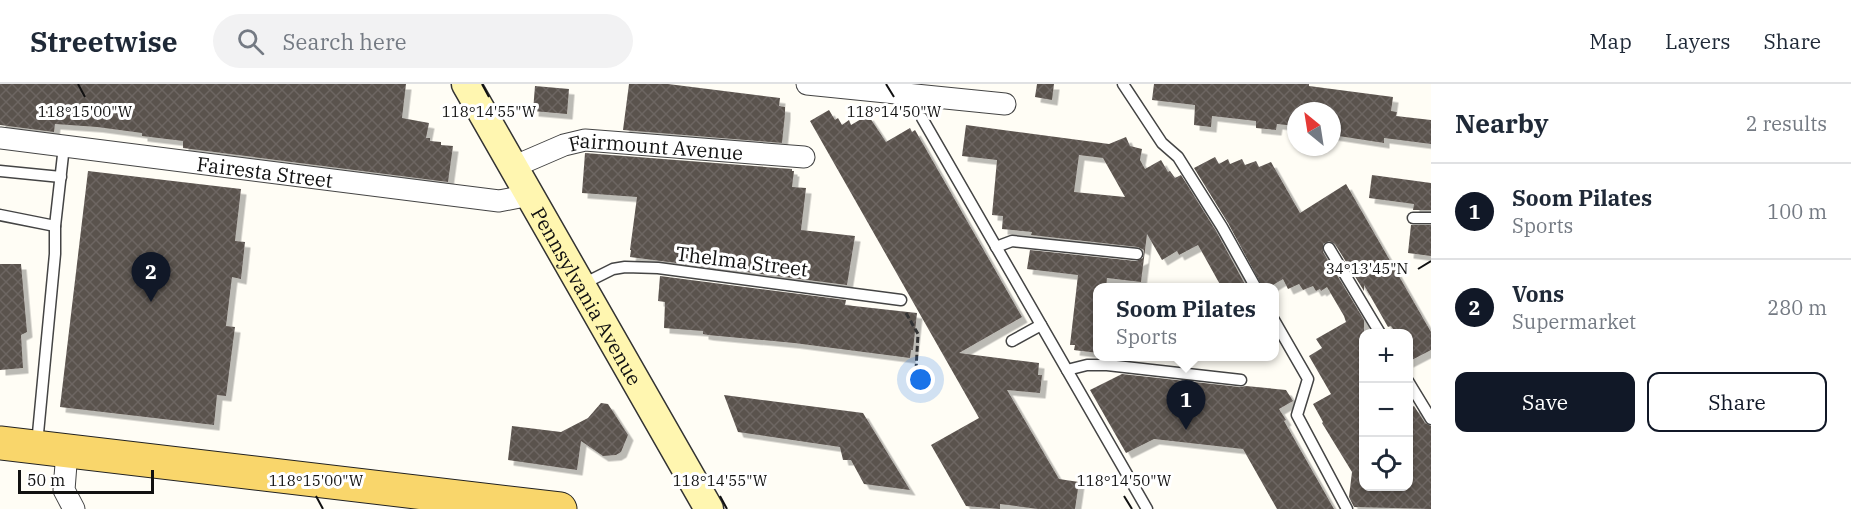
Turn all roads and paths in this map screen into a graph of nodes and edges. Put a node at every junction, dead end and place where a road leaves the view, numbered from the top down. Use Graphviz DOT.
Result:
graph roads {
  1 [pos="466,84"];
  2 [pos="807,84"];
  3 [pos="1123,84"];
  4 [pos="1005,104"];
  5 [pos="922,118"];
  6 [pos="0,138"];
  7 [pos="64,146"];
  8 [pos="804,157"];
  9 [pos="513,167"];
  10 [pos="0,171"];
  11 [pos="61,177"];
  12 [pos="530,195"];
  13 [pos="0,215"];
  14 [pos="1413,218"];
  15 [pos="1431,218"];
  16 [pos="55,226"];
  17 [pos="996,247"];
  18 [pos="1329,248"];
  19 [pos="1137,254"];
  20 [pos="1253,283"];
  21 [pos="581,285"];
  22 [pos="899,299"];
  23 [pos="1041,325"];
  24 [pos="1279,327"];
  25 [pos="1378,329"];
  26 [pos="1012,341"];
  27 [pos="1067,370"];
  28 [pos="1241,380"];
  29 [pos="1409,383"];
  30 [pos="915,388"];
  31 [pos="1431,419"];
  32 [pos="0,443"];
  33 [pos="52,449"];
  34 [pos="74,509"];
  35 [pos="560,509"];
  36 [pos="709,509"];
  37 [pos="1147,509"];
  38 [pos="1347,509"];
  1 -- 9 [label="main road, Pennsylvania Avenue"];
  2 -- 4 [label="street"];
  3 -- 20 [label="lane"];
  5 -- 17 [label="lane"];
  6 -- 7 [label="street, Fairesta Street"];
  7 -- 11 [label="lane"];
  7 -- 12 [label="street, Fairesta Street"];
  8 -- 9 [label="street, Fairmount Avenue"];
  9 -- 12 [label="main road, Pennsylvania Avenue"];
  10 -- 11 [label="lane"];
  11 -- 16 [label="lane"];
  12 -- 21 [label="main road, Pennsylvania Avenue"];
  13 -- 16 [label="lane"];
  14 -- 15 [label="lane"];
  16 -- 33 [label="lane"];
  17 -- 19 [label="lane"];
  17 -- 23 [label="lane"];
  18 -- 25 [label="lane"];
  21 -- 22 [label="lane, Thelma Street"];
  21 -- 36 [label="main road, Pennsylvania Avenue"];
  22 -- 30 [label="path"];
  23 -- 26 [label="lane"];
  23 -- 27 [label="lane"];
  24 -- 38 [label="lane"];
  27 -- 28 [label="lane"];
  27 -- 37 [label="lane"];
  29 -- 31 [label="lane"];
  32 -- 33 [label="main road"];
  33 -- 34 [label="street"];
  33 -- 35 [label="main road"];
}
